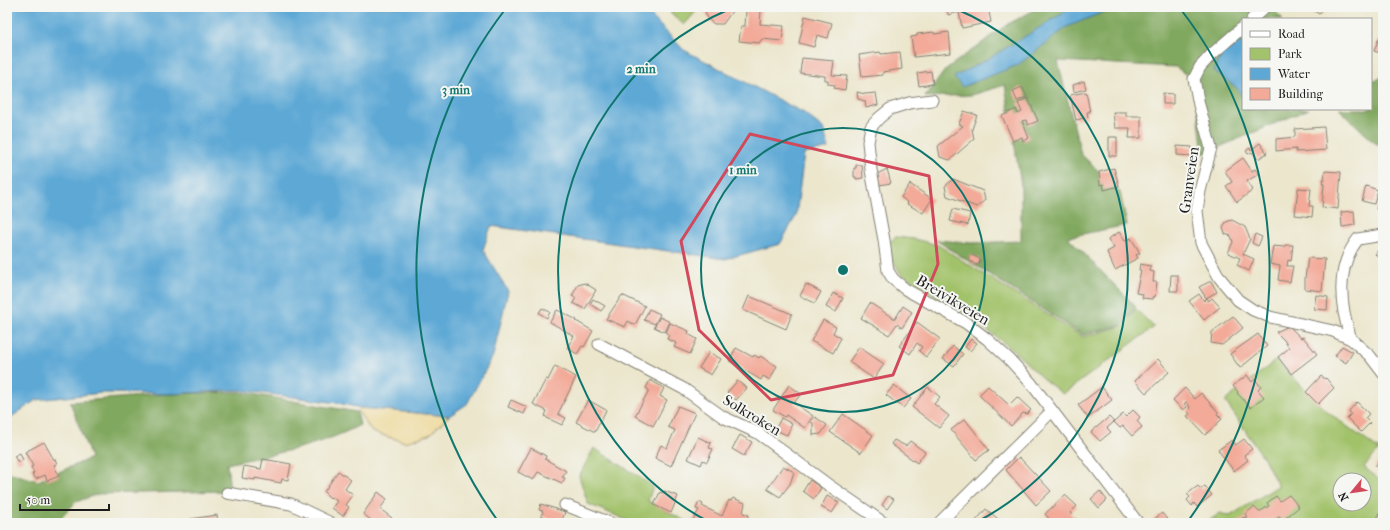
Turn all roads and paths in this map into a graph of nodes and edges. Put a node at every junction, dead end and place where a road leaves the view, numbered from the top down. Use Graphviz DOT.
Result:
graph roads {
  1 [pos="1265,7"];
  2 [pos="1253,18"];
  3 [pos="1242,28"];
  4 [pos="932,100"];
  5 [pos="1383,235"];
  6 [pos="1351,339"];
  7 [pos="599,344"];
  8 [pos="1383,373"];
  9 [pos="1052,411"];
  10 [pos="227,493"];
  11 [pos="565,506"];
  12 [pos="331,523"];
  13 [pos="610,523"];
  14 [pos="884,523"];
  15 [pos="939,523"];
  16 [pos="1138,523"];
  1 -- 2 [label="street"];
  3 -- 6 [label="street, Granveien"];
  4 -- 9 [label="street, Breivikveien"];
  5 -- 6 [label="street"];
  6 -- 8 [label="street, Granveien"];
  7 -- 14 [label="street, Solkroken"];
  9 -- 15 [label="street"];
  9 -- 16 [label="street, Breivikveien"];
  10 -- 12 [label="street"];
  11 -- 13 [label="street"];
}
